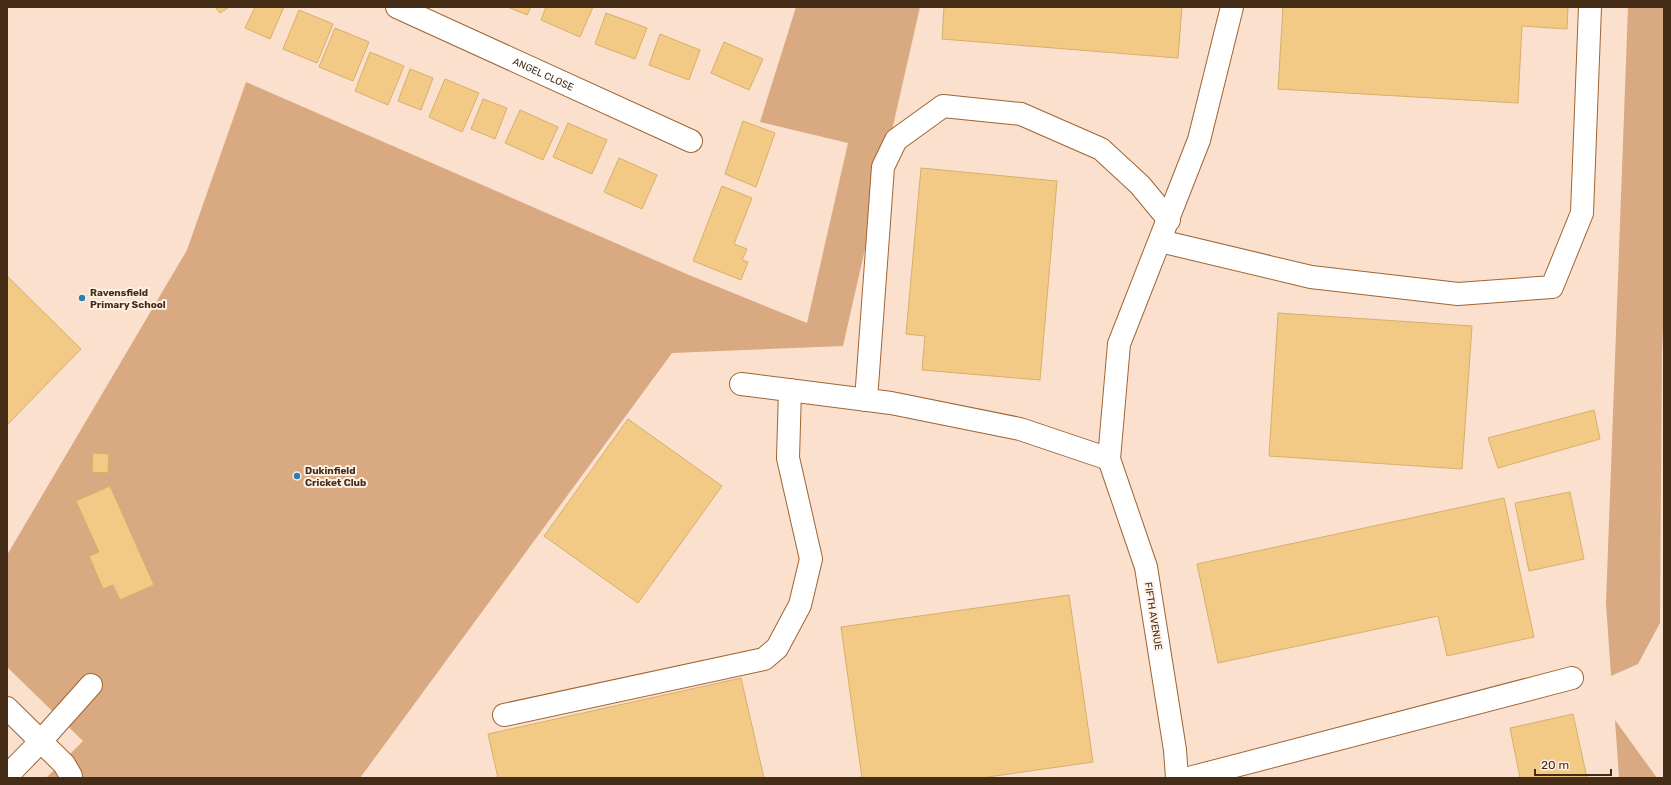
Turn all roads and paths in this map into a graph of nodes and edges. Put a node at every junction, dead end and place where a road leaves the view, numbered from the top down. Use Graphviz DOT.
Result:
graph roads {
  1 [pos="397,7"];
  2 [pos="1232,7"];
  3 [pos="1590,7"];
  4 [pos="691,141"];
  5 [pos="1168,220"];
  6 [pos="1160,241"];
  7 [pos="740,384"];
  8 [pos="790,390"];
  9 [pos="866,400"];
  10 [pos="1109,459"];
  11 [pos="1572,678"];
  12 [pos="91,685"];
  13 [pos="7,708"];
  14 [pos="504,716"];
  15 [pos="40,742"];
  16 [pos="7,776"];
  17 [pos="71,778"];
  18 [pos="1177,778"];
  19 [pos="1189,778"];
  1 -- 4 [label="street, ANGEL CLOSE"];
  2 -- 5 [label="street"];
  3 -- 6 [label="street"];
  5 -- 6 [label="street"];
  5 -- 9 [label="street"];
  6 -- 10 [label="street"];
  7 -- 8 [label="street"];
  8 -- 9 [label="street"];
  8 -- 14 [label="street"];
  9 -- 10 [label="street"];
  10 -- 18 [label="street, FIFTH AVENUE"];
  11 -- 19 [label="street"];
  12 -- 15 [label="street"];
  13 -- 15 [label="street"];
  15 -- 16 [label="street"];
  15 -- 17 [label="street"];
}
